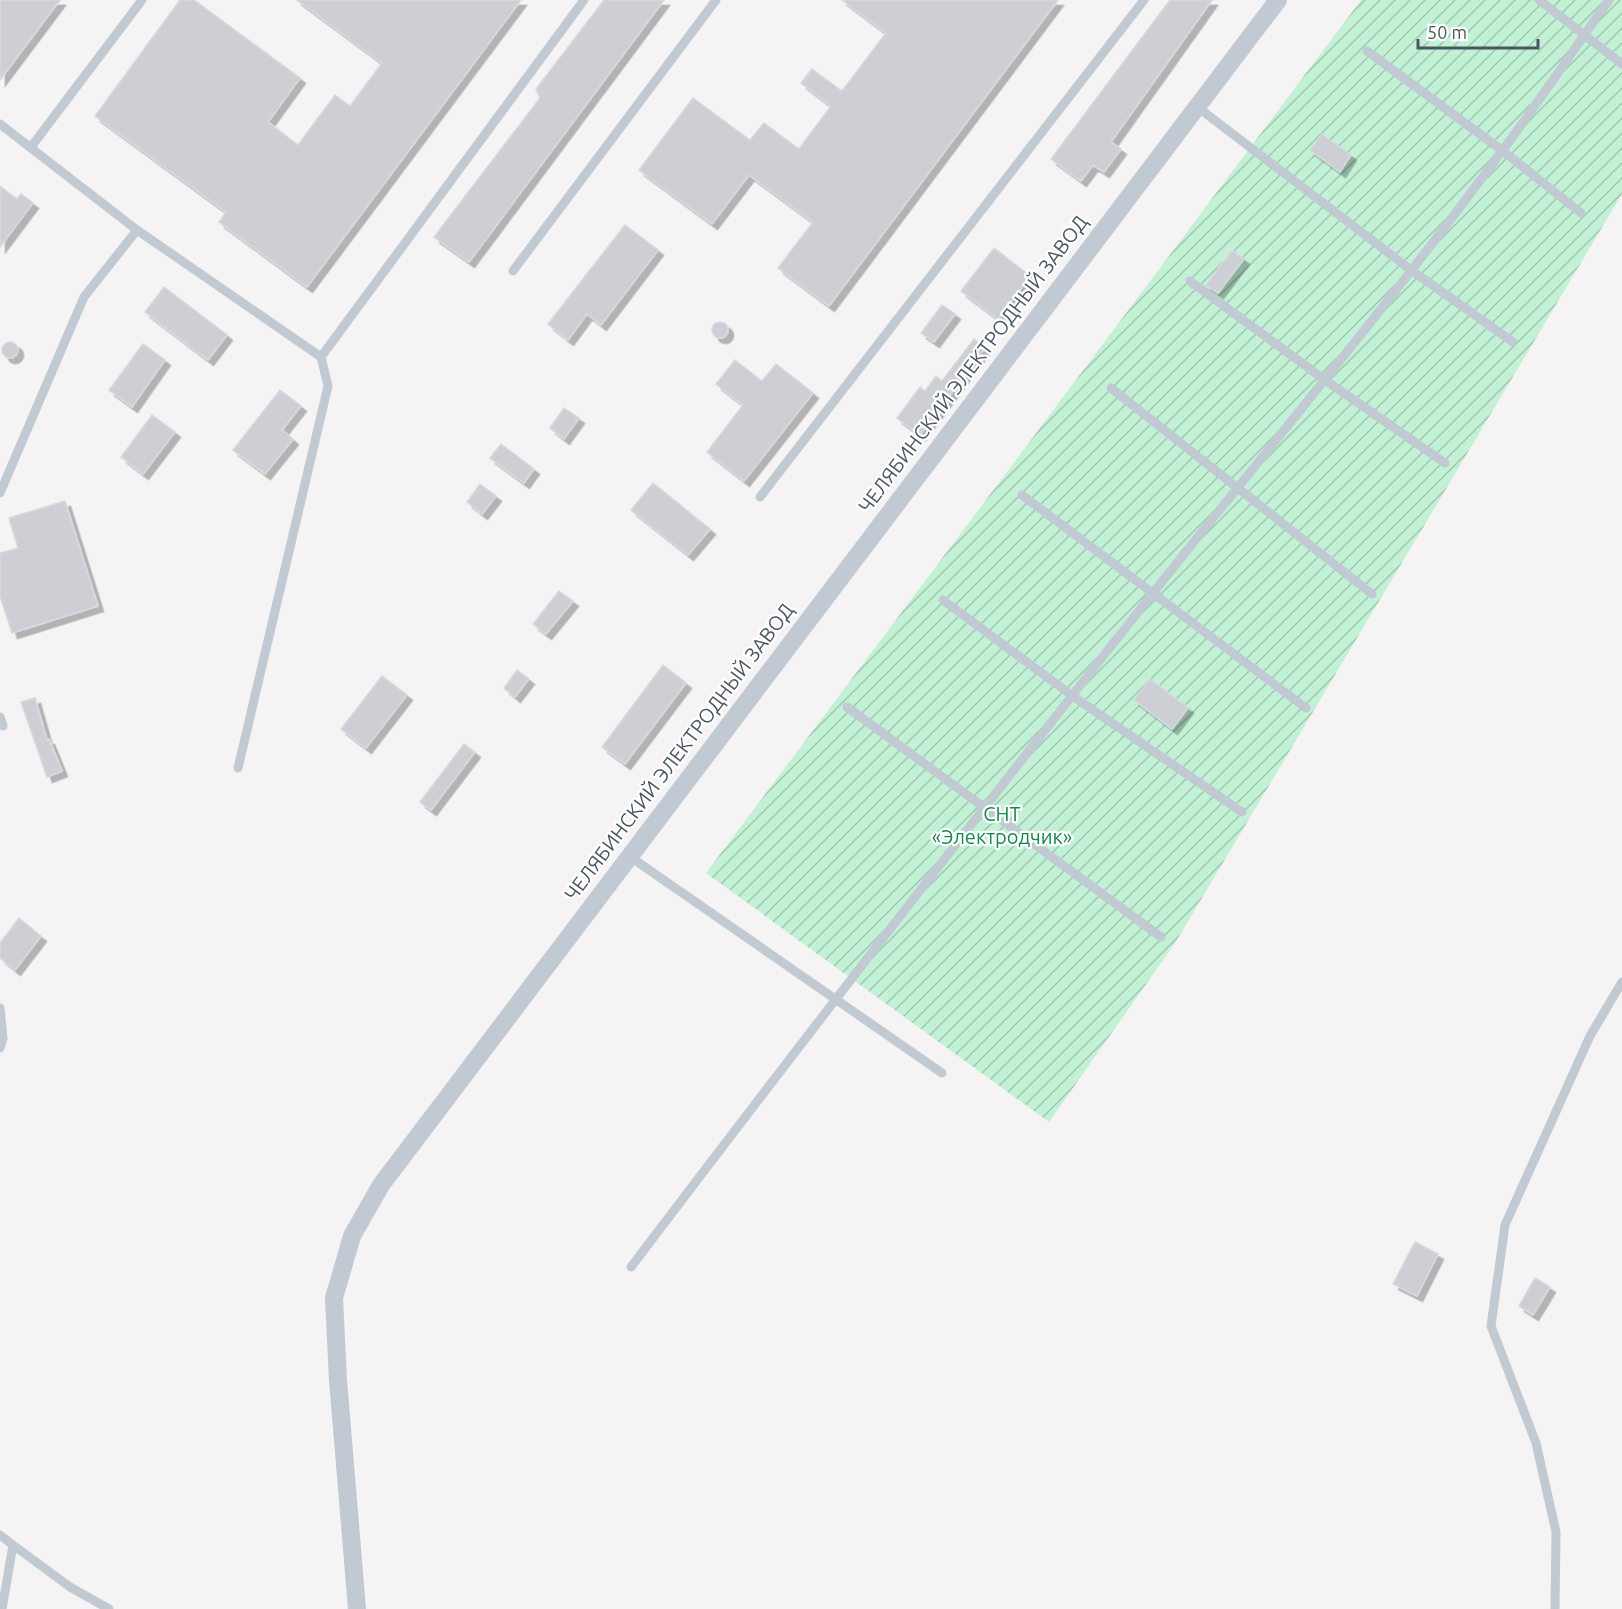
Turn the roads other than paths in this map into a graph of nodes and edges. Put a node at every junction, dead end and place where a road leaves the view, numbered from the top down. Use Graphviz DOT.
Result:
graph roads {
  1 [pos="142,0"];
  2 [pos="584,0"];
  3 [pos="717,0"];
  4 [pos="1144,0"];
  5 [pos="1278,0"];
  6 [pos="1539,0"];
  7 [pos="1609,0"];
  8 [pos="1585,34"];
  9 [pos="1367,51"];
  10 [pos="1622,64"];
  11 [pos="1196,106"];
  12 [pos="0,124"];
  13 [pos="31,147"];
  14 [pos="1503,151"];
  15 [pos="1581,213"];
  16 [pos="137,230"];
  17 [pos="1411,270"];
  18 [pos="513,271"];
  19 [pos="1190,281"];
  20 [pos="1513,342"];
  21 [pos="321,357"];
  22 [pos="1325,380"];
  23 [pos="1111,388"];
  24 [pos="1445,463"];
  25 [pos="1238,488"];
  26 [pos="0,493"];
  27 [pos="1022,495"];
  28 [pos="760,498"];
  29 [pos="1152,594"];
  30 [pos="1372,594"];
  31 [pos="943,600"];
  32 [pos="1074,697"];
  33 [pos="847,707"];
  34 [pos="1305,708"];
  35 [pos="238,768"];
  36 [pos="986,808"];
  37 [pos="1242,812"];
  38 [pos="629,855"];
  39 [pos="1161,937"];
  40 [pos="1622,982"];
  41 [pos="835,998"];
  42 [pos="0,1008"];
  43 [pos="0,1048"];
  44 [pos="942,1073"];
  45 [pos="631,1267"];
  46 [pos="0,1535"];
  47 [pos="13,1545"];
  48 [pos="2,1609"];
  49 [pos="109,1609"];
  50 [pos="357,1609"];
  51 [pos="1555,1609"];
  1 -- 13 [label="lane"];
  2 -- 21 [label="lane"];
  3 -- 18 [label="lane"];
  4 -- 28 [label="lane"];
  5 -- 11 [label="street, ЧЕЛЯБИНСКИЙ ЭЛЕКТРОДНЫЙ ЗАВОД"];
  6 -- 8 [label="lane"];
  7 -- 8 [label="lane"];
  8 -- 10 [label="lane"];
  8 -- 14 [label="lane"];
  9 -- 14 [label="lane"];
  11 -- 17 [label="lane"];
  11 -- 38 [label="street, ЧЕЛЯБИНСКИЙ ЭЛЕКТРОДНЫЙ ЗАВОД"];
  12 -- 13 [label="lane"];
  13 -- 16 [label="lane"];
  14 -- 15 [label="lane"];
  14 -- 17 [label="lane"];
  16 -- 21 [label="lane"];
  16 -- 26 [label="lane"];
  17 -- 20 [label="lane"];
  17 -- 22 [label="lane"];
  19 -- 22 [label="lane"];
  21 -- 35 [label="lane"];
  22 -- 24 [label="lane"];
  22 -- 25 [label="lane"];
  23 -- 25 [label="lane"];
  25 -- 29 [label="lane"];
  25 -- 30 [label="lane"];
  27 -- 29 [label="lane"];
  29 -- 32 [label="lane"];
  29 -- 34 [label="lane"];
  31 -- 32 [label="lane"];
  32 -- 36 [label="lane"];
  32 -- 37 [label="lane"];
  33 -- 36 [label="lane"];
  36 -- 39 [label="lane"];
  36 -- 41 [label="lane"];
  38 -- 41 [label="lane"];
  38 -- 50 [label="street, ЧЕЛЯБИНСКИЙ ЭЛЕКТРОДНЫЙ ЗАВОД"];
  40 -- 51 [label="lane"];
  41 -- 44 [label="lane"];
  41 -- 45 [label="lane"];
  42 -- 43 [label="lane"];
  46 -- 47 [label="lane"];
  47 -- 48 [label="lane"];
  47 -- 49 [label="lane"];
}
